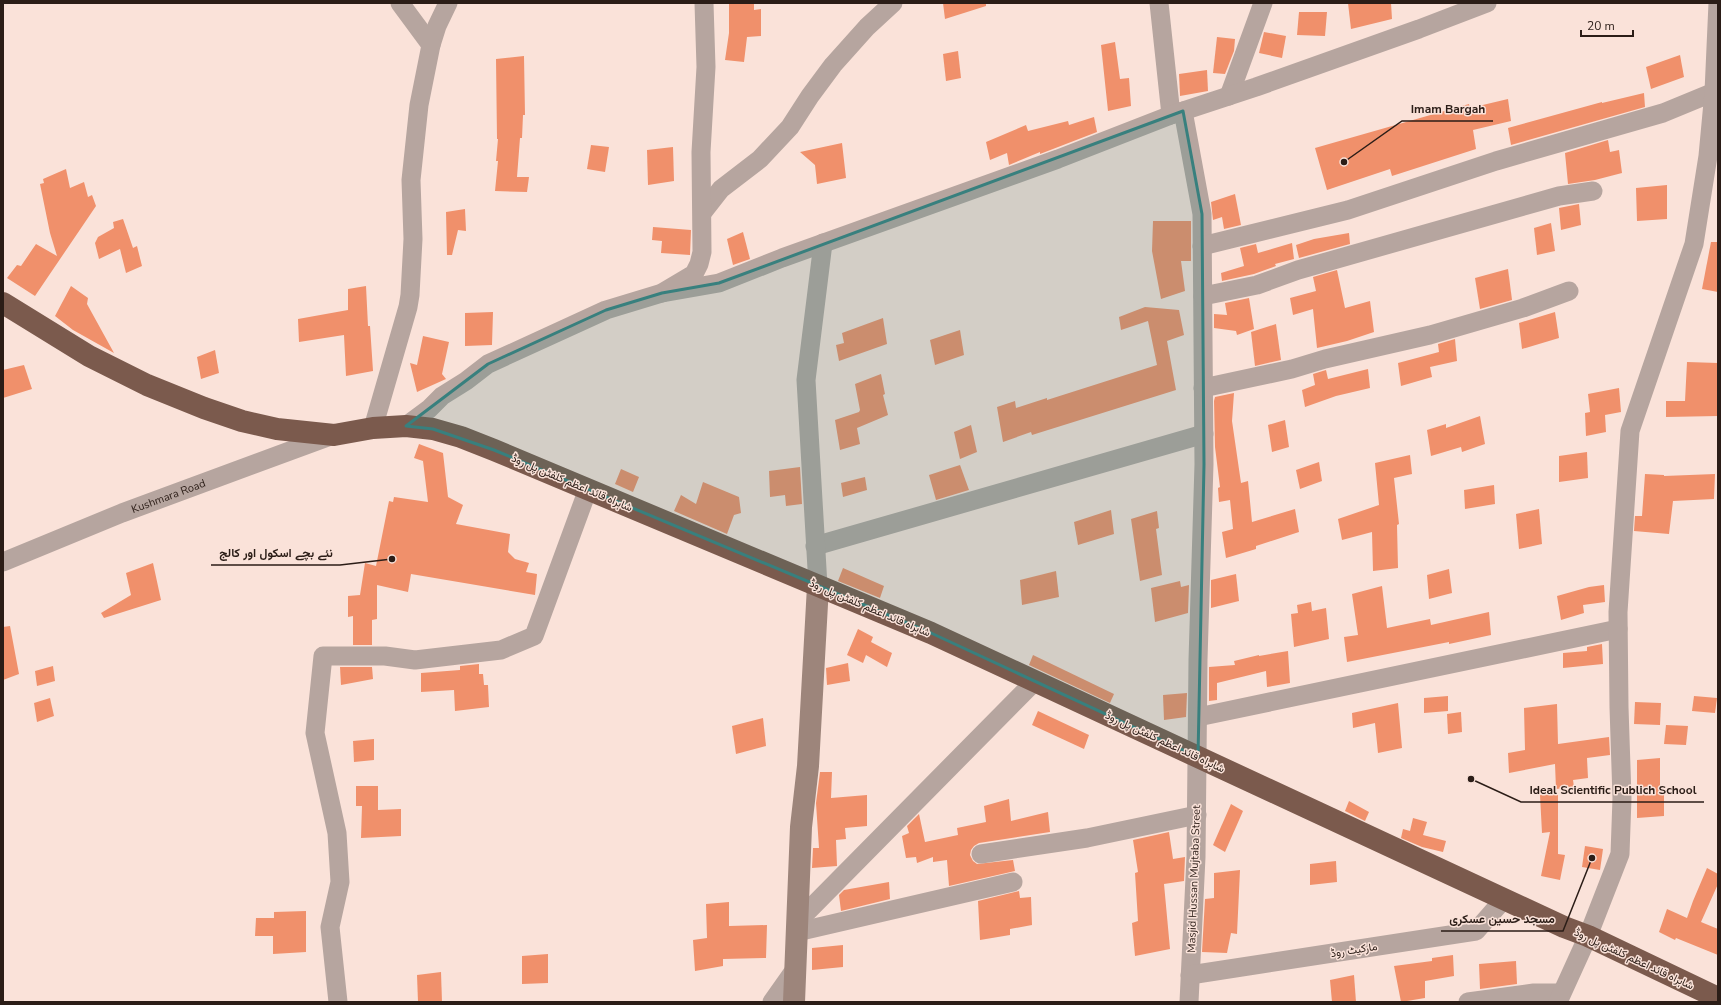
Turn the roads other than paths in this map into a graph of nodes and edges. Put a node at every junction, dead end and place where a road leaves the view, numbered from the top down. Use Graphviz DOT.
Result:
graph roads {
  1 [pos="400,3"];
  2 [pos="448,3"];
  3 [pos="704,3"];
  4 [pos="893,3"];
  5 [pos="1159,3"];
  6 [pos="1263,3"];
  7 [pos="1487,3"];
  8 [pos="1718,3"];
  9 [pos="431,45"];
  10 [pos="1714,92"];
  11 [pos="1229,96"];
  12 [pos="1177,113"];
  13 [pos="1593,191"];
  14 [pos="703,212"];
  15 [pos="823,243"];
  16 [pos="1202,246"];
  17 [pos="1569,291"];
  18 [pos="662,293"];
  19 [pos="1203,296"];
  20 [pos="3,303"];
  21 [pos="1203,388"];
  22 [pos="406,426"];
  23 [pos="373,428"];
  24 [pos="1204,434"];
  25 [pos="334,435"];
  26 [pos="588,489"];
  27 [pos="815,546"];
  28 [pos="3,562"];
  29 [pos="818,586"];
  30 [pos="1618,629"];
  31 [pos="1035,681"];
  32 [pos="1198,717"];
  33 [pos="1198,757"];
  34 [pos="1197,815"];
  35 [pos="981,854"];
  36 [pos="1013,882"];
  37 [pos="1504,899"];
  38 [pos="798,926"];
  39 [pos="1588,936"];
  40 [pos="796,968"];
  41 [pos="1190,975"];
  42 [pos="1560,998"];
  43 [pos="1718,998"];
  44 [pos="338,1002"];
  45 [pos="772,1002"];
  46 [pos="794,1002"];
  47 [pos="1189,1002"];
  48 [pos="1468,1002"];
  1 -- 9 [label="street"];
  2 -- 9 [label="street"];
  3 -- 14 [label="street"];
  4 -- 14 [label="street"];
  5 -- 12 [label="street, Masjid Hussan Mujtaba Street"];
  6 -- 11 [label="street"];
  7 -- 11 [label="street"];
  8 -- 10 [label="street"];
  9 -- 23 [label="street"];
  10 -- 16 [label="street"];
  10 -- 30 [label="street"];
  11 -- 12 [label="street"];
  12 -- 15 [label="street"];
  12 -- 16 [label="street, Masjid Hussan Mujtaba Street"];
  13 -- 19 [label="street"];
  14 -- 18 [label="street"];
  15 -- 18 [label="street"];
  15 -- 27 [label="street"];
  16 -- 19 [label="street, Masjid Hussan Mujtaba Street"];
  17 -- 21 [label="street"];
  18 -- 22 [label="street"];
  19 -- 21 [label="street, Masjid Hussan Mujtaba Street"];
  20 -- 25 [label="highway, شاہراہ قائد اعظم کلفٹن پل روڈ"];
  21 -- 24 [label="street, Masjid Hussan Mujtaba Street"];
  22 -- 23 [label="highway, شاہراہ قائد اعظم کلفٹن پل روڈ"];
  22 -- 26 [label="highway, شاہراہ قائد اعظم کلفٹن پل روڈ"];
  23 -- 25 [label="highway, شاہراہ قائد اعظم کلفٹن پل روڈ"];
  24 -- 27 [label="street"];
  24 -- 32 [label="street, Masjid Hussan Mujtaba Street"];
  25 -- 28 [label="street, Kushmara Road"];
  26 -- 29 [label="highway, شاہراہ قائد اعظم کلفٹن پل روڈ"];
  26 -- 44 [label="street"];
  27 -- 29 [label="street"];
  29 -- 31 [label="highway, شاہراہ قائد اعظم کلفٹن پل روڈ"];
  29 -- 38 [label="street"];
  30 -- 32 [label="street"];
  30 -- 39 [label="street"];
  31 -- 33 [label="highway, شاہراہ قائد اعظم کلفٹن پل روڈ"];
  31 -- 38 [label="street"];
  32 -- 33 [label="street, Masjid Hussan Mujtaba Street"];
  33 -- 34 [label="street, Masjid Hussan Mujtaba Street"];
  33 -- 37 [label="highway, شاہراہ قائد اعظم کلفٹن پل روڈ"];
  34 -- 35 [label="street"];
  34 -- 41 [label="street, Masjid Hussan Mujtaba Street"];
  36 -- 38 [label="street"];
  37 -- 39 [label="highway, شاہراہ قائد اعظم کلفٹن پل روڈ"];
  37 -- 41 [label="street, مارکیٹ روڈ"];
  38 -- 40 [label="street"];
  39 -- 42 [label="street"];
  39 -- 43 [label="highway, شاہراہ قائد اعظم کلفٹن پل روڈ"];
  40 -- 45 [label="street"];
  40 -- 46 [label="street"];
  41 -- 47 [label="street, Masjid Hussan Mujtaba Street"];
  42 -- 48 [label="street"];
}
